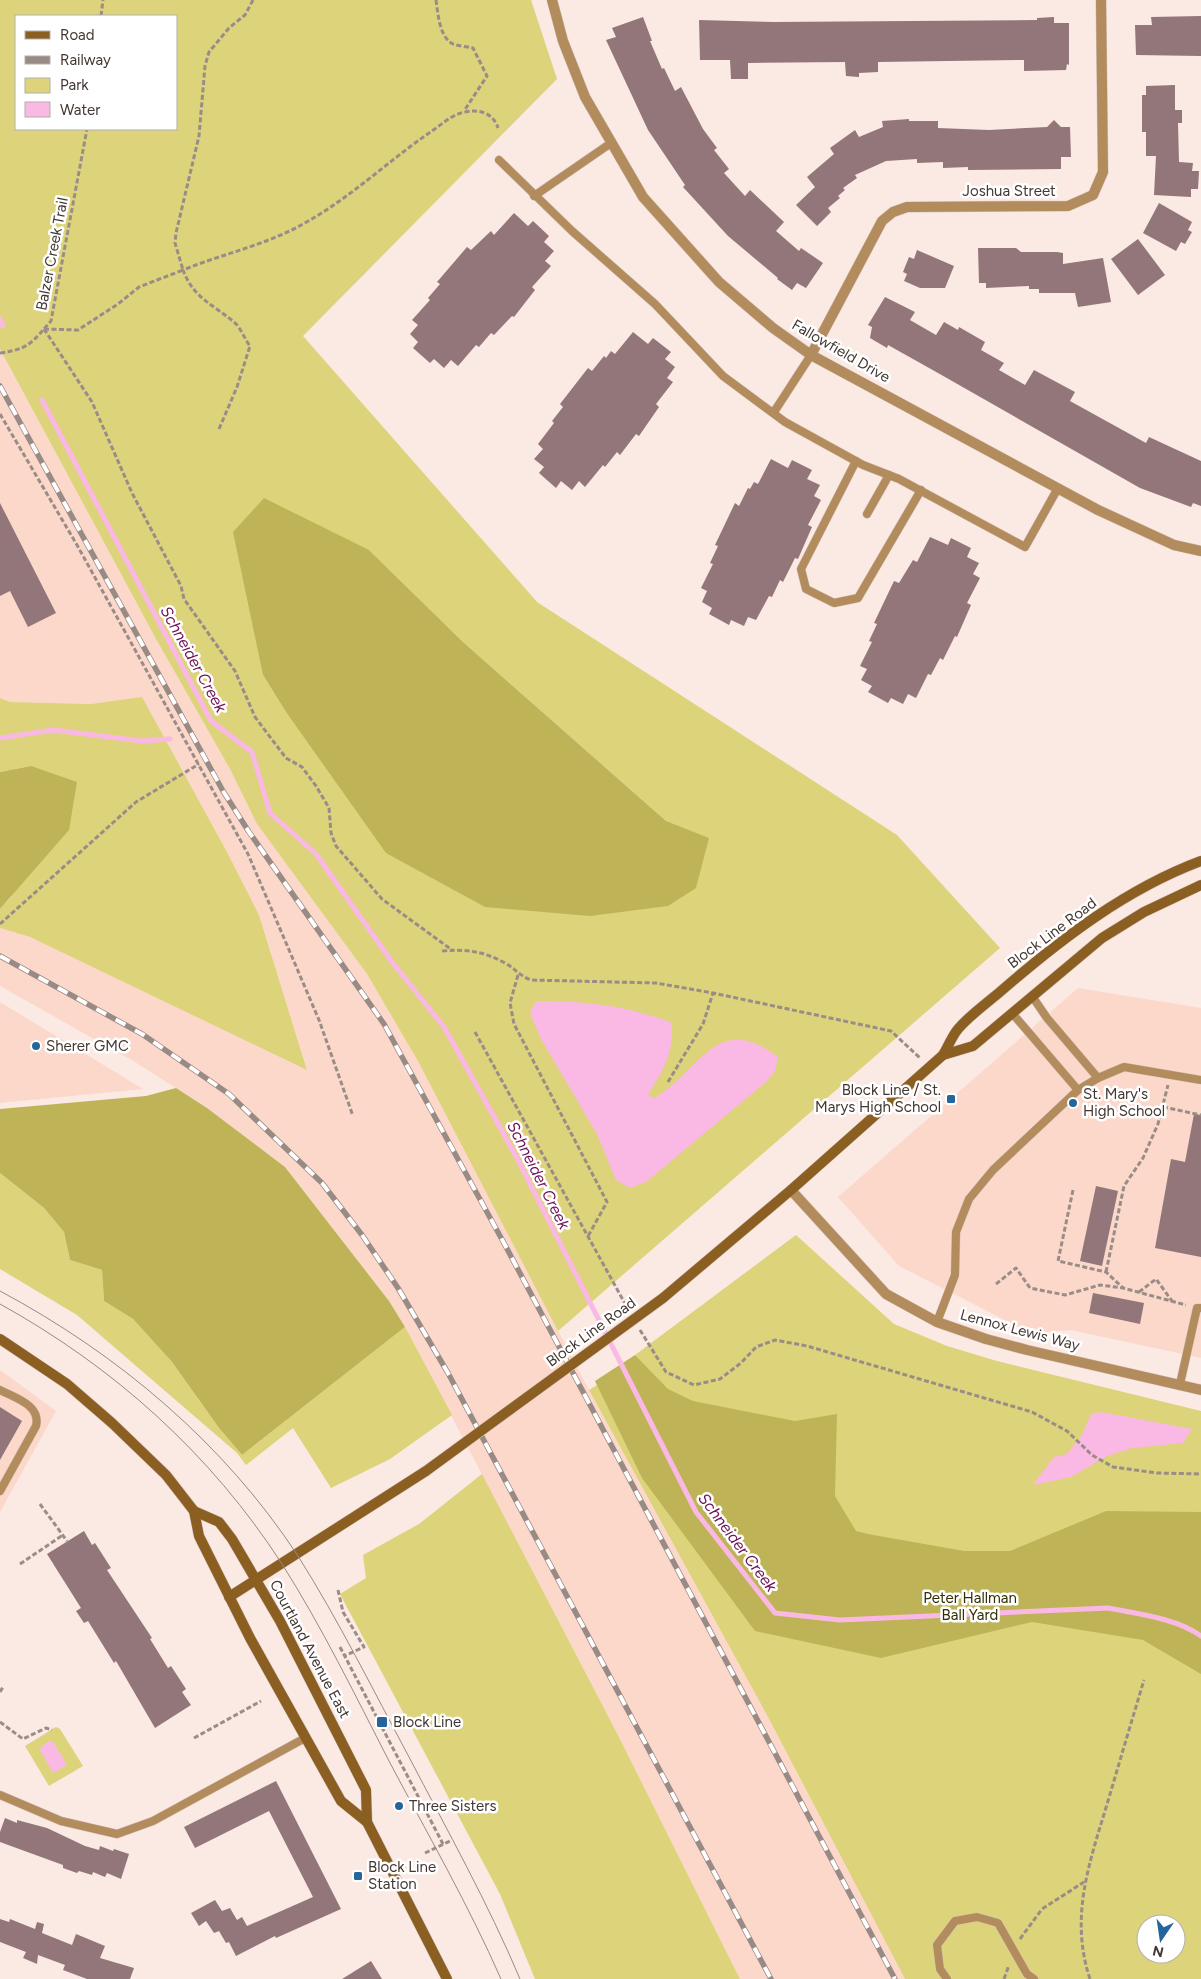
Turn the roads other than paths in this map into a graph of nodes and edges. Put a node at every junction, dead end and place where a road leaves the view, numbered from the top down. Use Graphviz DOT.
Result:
graph roads {
  1 [pos="552,0"];
  2 [pos="1101,0"];
  3 [pos="611,143"];
  4 [pos="499,160"];
  5 [pos="534,196"];
  6 [pos="811,355"];
  7 [pos="774,412"];
  8 [pos="856,461"];
  9 [pos="889,475"];
  10 [pos="1058,488"];
  11 [pos="921,490"];
  12 [pos="868,514"];
  13 [pos="1201,551"];
  14 [pos="1201,861"];
  15 [pos="1201,885"];
  16 [pos="1032,996"];
  17 [pos="1012,1012"];
  18 [pos="943,1056"];
  19 [pos="1098,1078"];
  20 [pos="1201,1080"];
  21 [pos="1078,1090"];
  22 [pos="791,1190"];
  23 [pos="1199,1308"];
  24 [pos="937,1322"];
  25 [pos="0,1339"];
  26 [pos="1180,1384"];
  27 [pos="0,1390"];
  28 [pos="1201,1390"];
  29 [pos="0,1491"];
  30 [pos="194,1511"];
  31 [pos="256,1580"];
  32 [pos="229,1597"];
  33 [pos="305,1738"];
  34 [pos="0,1795"];
  35 [pos="367,1822"];
  36 [pos="447,1979"];
  37 [pos="947,1979"];
  38 [pos="1034,1979"];
  1 -- 3 [label="street, Fallowfield Drive"];
  2 -- 6 [label="street, Joshua Street"];
  3 -- 5 [label="lane"];
  3 -- 6 [label="street, Fallowfield Drive"];
  4 -- 5 [label="lane"];
  5 -- 7 [label="lane"];
  6 -- 7 [label="lane"];
  6 -- 10 [label="street, Fallowfield Drive"];
  7 -- 8 [label="lane"];
  8 -- 9 [label="lane"];
  8 -- 11 [label="lane"];
  9 -- 11 [label="lane"];
  9 -- 12 [label="lane"];
  10 -- 11 [label="lane"];
  10 -- 13 [label="street, Fallowfield Drive"];
  14 -- 18 [label="street, Block Line Road"];
  15 -- 16 [label="street, Block Line Road"];
  16 -- 17 [label="street, Block Line Road"];
  16 -- 19 [label="lane"];
  17 -- 18 [label="street, Block Line Road"];
  17 -- 21 [label="lane"];
  18 -- 22 [label="street, Block Line Road"];
  19 -- 20 [label="lane"];
  19 -- 21 [label="lane"];
  21 -- 24 [label="lane"];
  22 -- 24 [label="street, Lennox Lewis Way"];
  22 -- 31 [label="street, Block Line Road, bridge"];
  23 -- 26 [label="lane"];
  24 -- 26 [label="street, Lennox Lewis Way"];
  25 -- 30 [label="street, Courtland Avenue East"];
  26 -- 28 [label="street, Lennox Lewis Way"];
  27 -- 29 [label="lane"];
  30 -- 31 [label="street, Courtland Avenue East"];
  30 -- 32 [label="street, Courtland Avenue East"];
  31 -- 32 [label="street, Block Line Road"];
  31 -- 35 [label="street, Courtland Avenue East"];
  32 -- 33 [label="street, Courtland Avenue East"];
  33 -- 34 [label="lane"];
  33 -- 35 [label="street, Courtland Avenue East"];
  35 -- 36 [label="street, Courtland Avenue East"];
  37 -- 38 [label="lane"];
}
